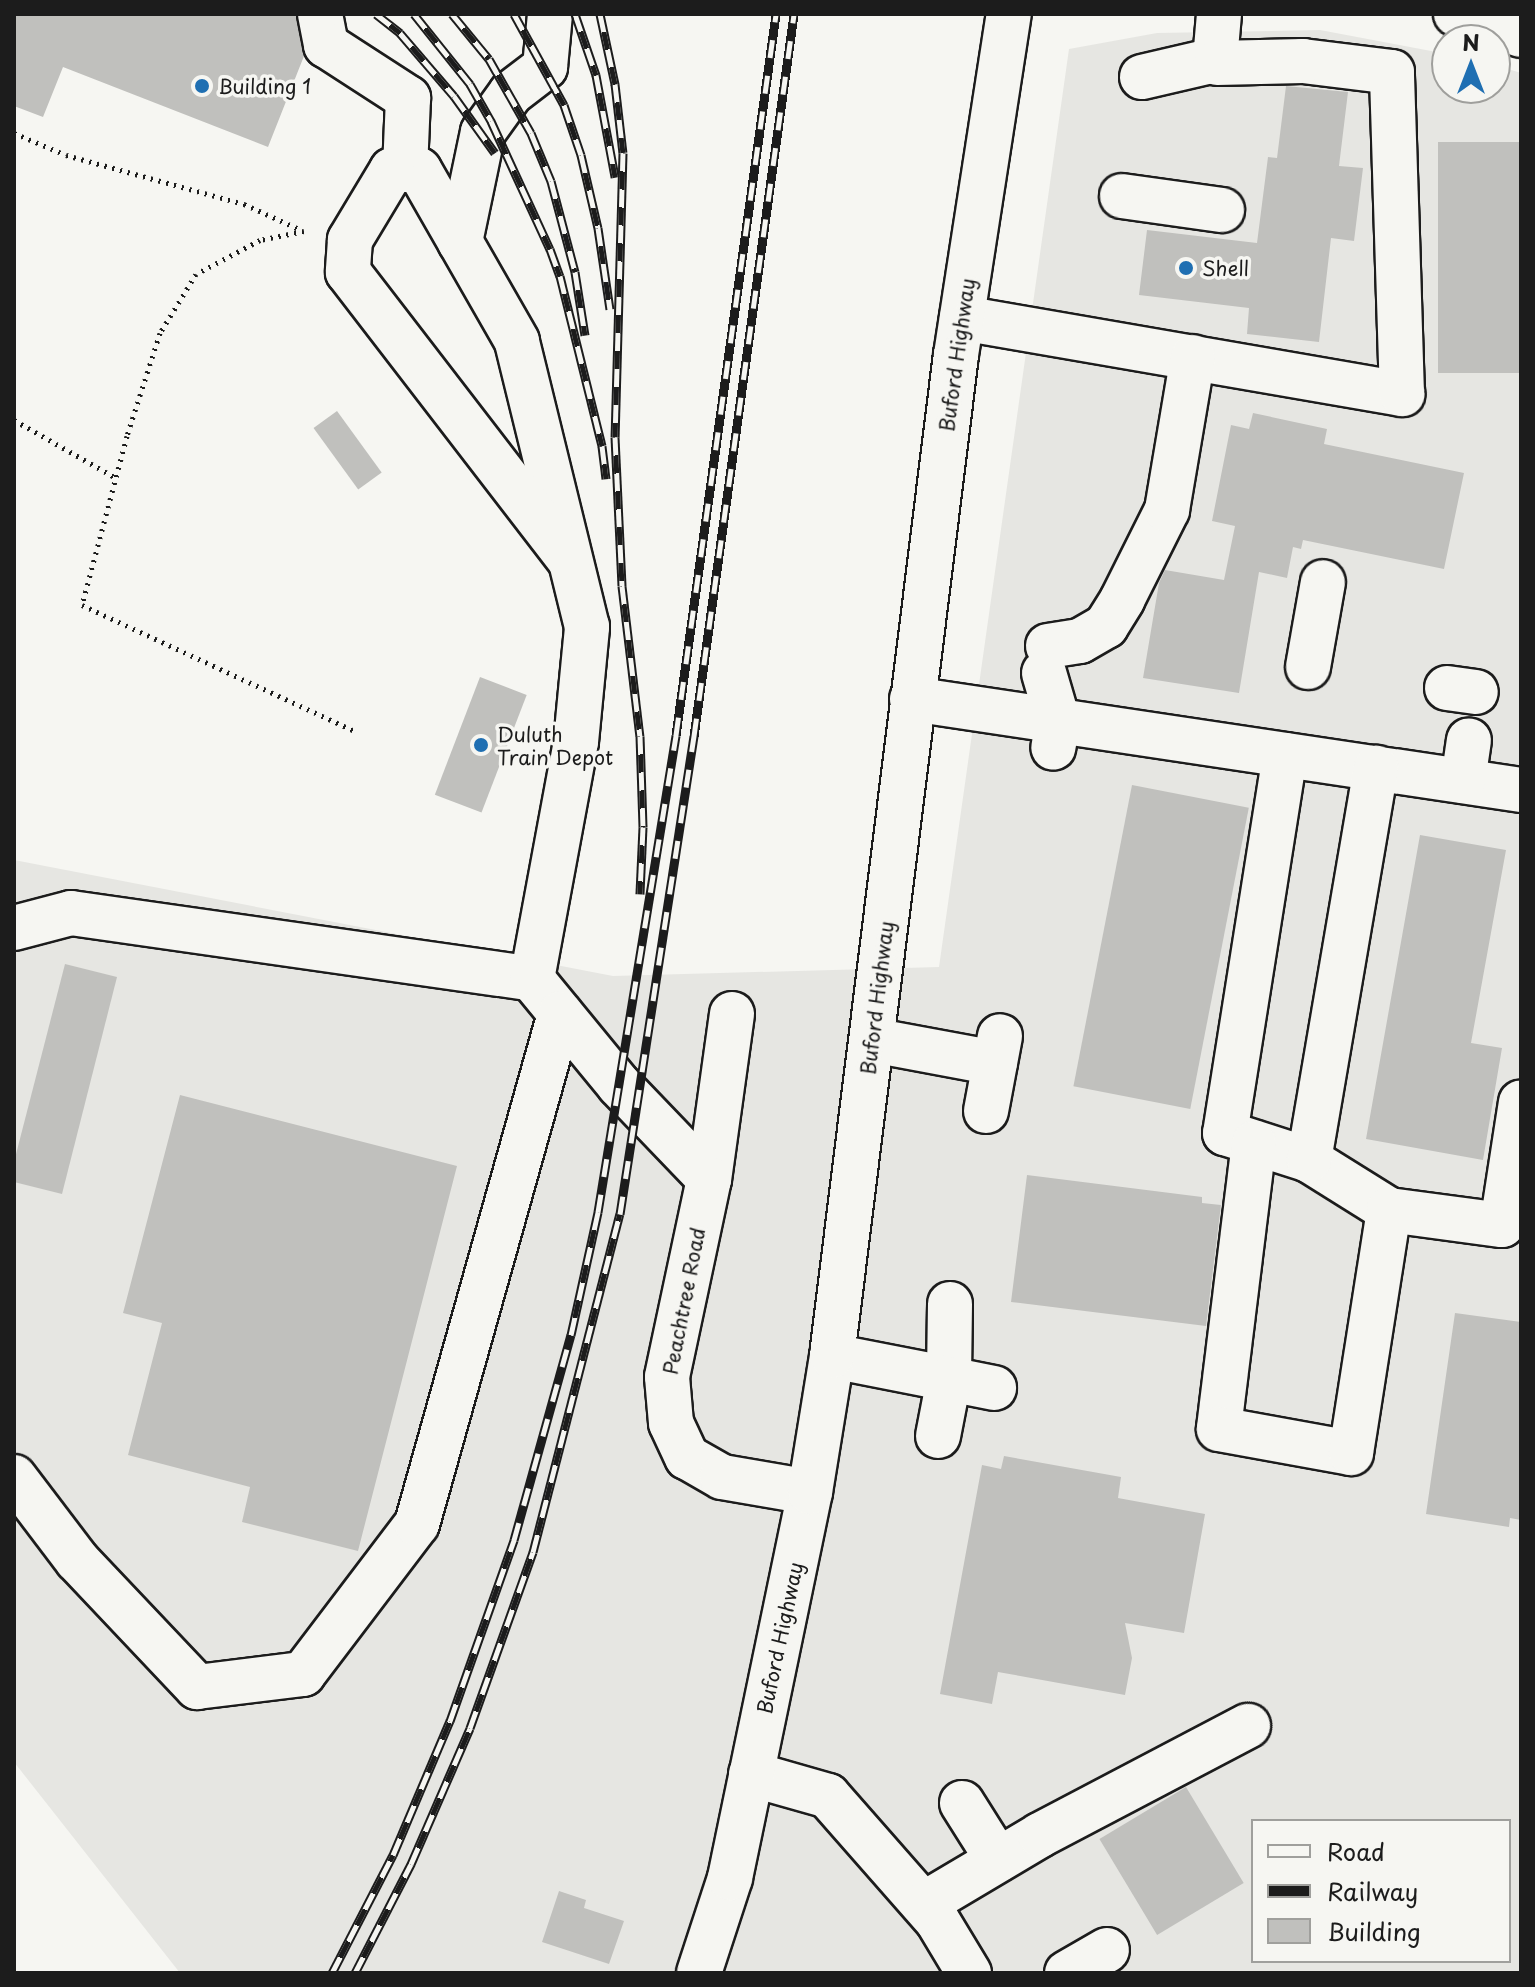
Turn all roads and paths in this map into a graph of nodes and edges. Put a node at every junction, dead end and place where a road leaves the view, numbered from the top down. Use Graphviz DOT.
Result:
graph roads {
  1 [pos="320,14"];
  2 [pos="550,14"];
  3 [pos="1009,14"];
  4 [pos="1219,14"];
  5 [pos="1456,14"];
  6 [pos="1521,35"];
  7 [pos="1224,71"];
  8 [pos="1142,77"];
  9 [pos="14,133"];
  10 [pos="405,170"];
  11 [pos="1122,196"];
  12 [pos="1222,210"];
  13 [pos="304,231"];
  14 [pos="460,242"];
  15 [pos="349,253"];
  16 [pos="962,318"];
  17 [pos="1193,357"];
  18 [pos="14,420"];
  19 [pos="116,478"];
  20 [pos="568,558"];
  21 [pos="1323,582"];
  22 [pos="1308,667"];
  23 [pos="912,699"];
  24 [pos="355,731"];
  25 [pos="1056,735"];
  26 [pos="1285,755"];
  27 [pos="1376,768"];
  28 [pos="1521,790"];
  29 [pos="14,928"];
  30 [pos="532,979"];
  31 [pos="560,1014"];
  32 [pos="732,1014"];
  33 [pos="872,1040"];
  34 [pos="1521,1102"];
  35 [pos="986,1111"];
  36 [pos="1254,1143"];
  37 [pos="1309,1160"];
  38 [pos="709,1179"];
  39 [pos="1389,1210"];
  40 [pos="1511,1236"];
  41 [pos="950,1304"];
  42 [pos="832,1356"];
  43 [pos="949,1379"];
  44 [pos="994,1388"];
  45 [pos="938,1436"];
  46 [pos="14,1477"];
  47 [pos="810,1492"];
  48 [pos="1248,1726"];
  49 [pos="751,1774"];
  50 [pos="962,1803"];
  51 [pos="998,1860"];
  52 [pos="924,1904"];
  53 [pos="1107,1950"];
  54 [pos="699,1973"];
  55 [pos="969,1973"];
  56 [pos="1067,1973"];
  1 -- 10 [label="main road"];
  2 -- 14 [label="main road"];
  3 -- 16 [label="main road, Buford Highway"];
  4 -- 7 [label="main road"];
  5 -- 6 [label="main road"];
  7 -- 8 [label="main road"];
  7 -- 17 [label="main road"];
  9 -- 13 [label="path"];
  10 -- 14 [label="main road"];
  10 -- 15 [label="main road"];
  11 -- 12 [label="main road"];
  13 -- 15 [label="path"];
  13 -- 19 [label="path"];
  14 -- 20 [label="main road"];
  15 -- 20 [label="main road"];
  16 -- 17 [label="main road"];
  16 -- 23 [label="main road, Buford Highway"];
  17 -- 25 [label="main road"];
  18 -- 19 [label="path"];
  19 -- 24 [label="path"];
  20 -- 30 [label="main road"];
  21 -- 22 [label="main road"];
  23 -- 25 [label="main road"];
  23 -- 33 [label="main road, Buford Highway"];
  25 -- 26 [label="main road"];
  26 -- 27 [label="main road"];
  26 -- 36 [label="main road"];
  27 -- 28 [label="main road"];
  27 -- 37 [label="main road"];
  29 -- 30 [label="main road"];
  30 -- 31 [label="main road"];
  31 -- 38 [label="main road"];
  31 -- 46 [label="main road"];
  32 -- 38 [label="main road, Peachtree Road"];
  33 -- 35 [label="main road"];
  33 -- 42 [label="main road, Buford Highway"];
  34 -- 40 [label="main road"];
  36 -- 37 [label="main road"];
  36 -- 39 [label="main road"];
  37 -- 39 [label="main road"];
  38 -- 47 [label="main road, Peachtree Road"];
  39 -- 40 [label="main road"];
  41 -- 43 [label="main road"];
  42 -- 43 [label="main road"];
  42 -- 47 [label="main road, Buford Highway"];
  43 -- 44 [label="main road"];
  43 -- 45 [label="main road"];
  47 -- 49 [label="main road, Buford Highway"];
  48 -- 51 [label="main road"];
  49 -- 52 [label="main road"];
  49 -- 54 [label="main road, Buford Highway"];
  50 -- 51 [label="main road"];
  51 -- 52 [label="main road"];
  52 -- 55 [label="main road"];
  53 -- 56 [label="main road"];
}
